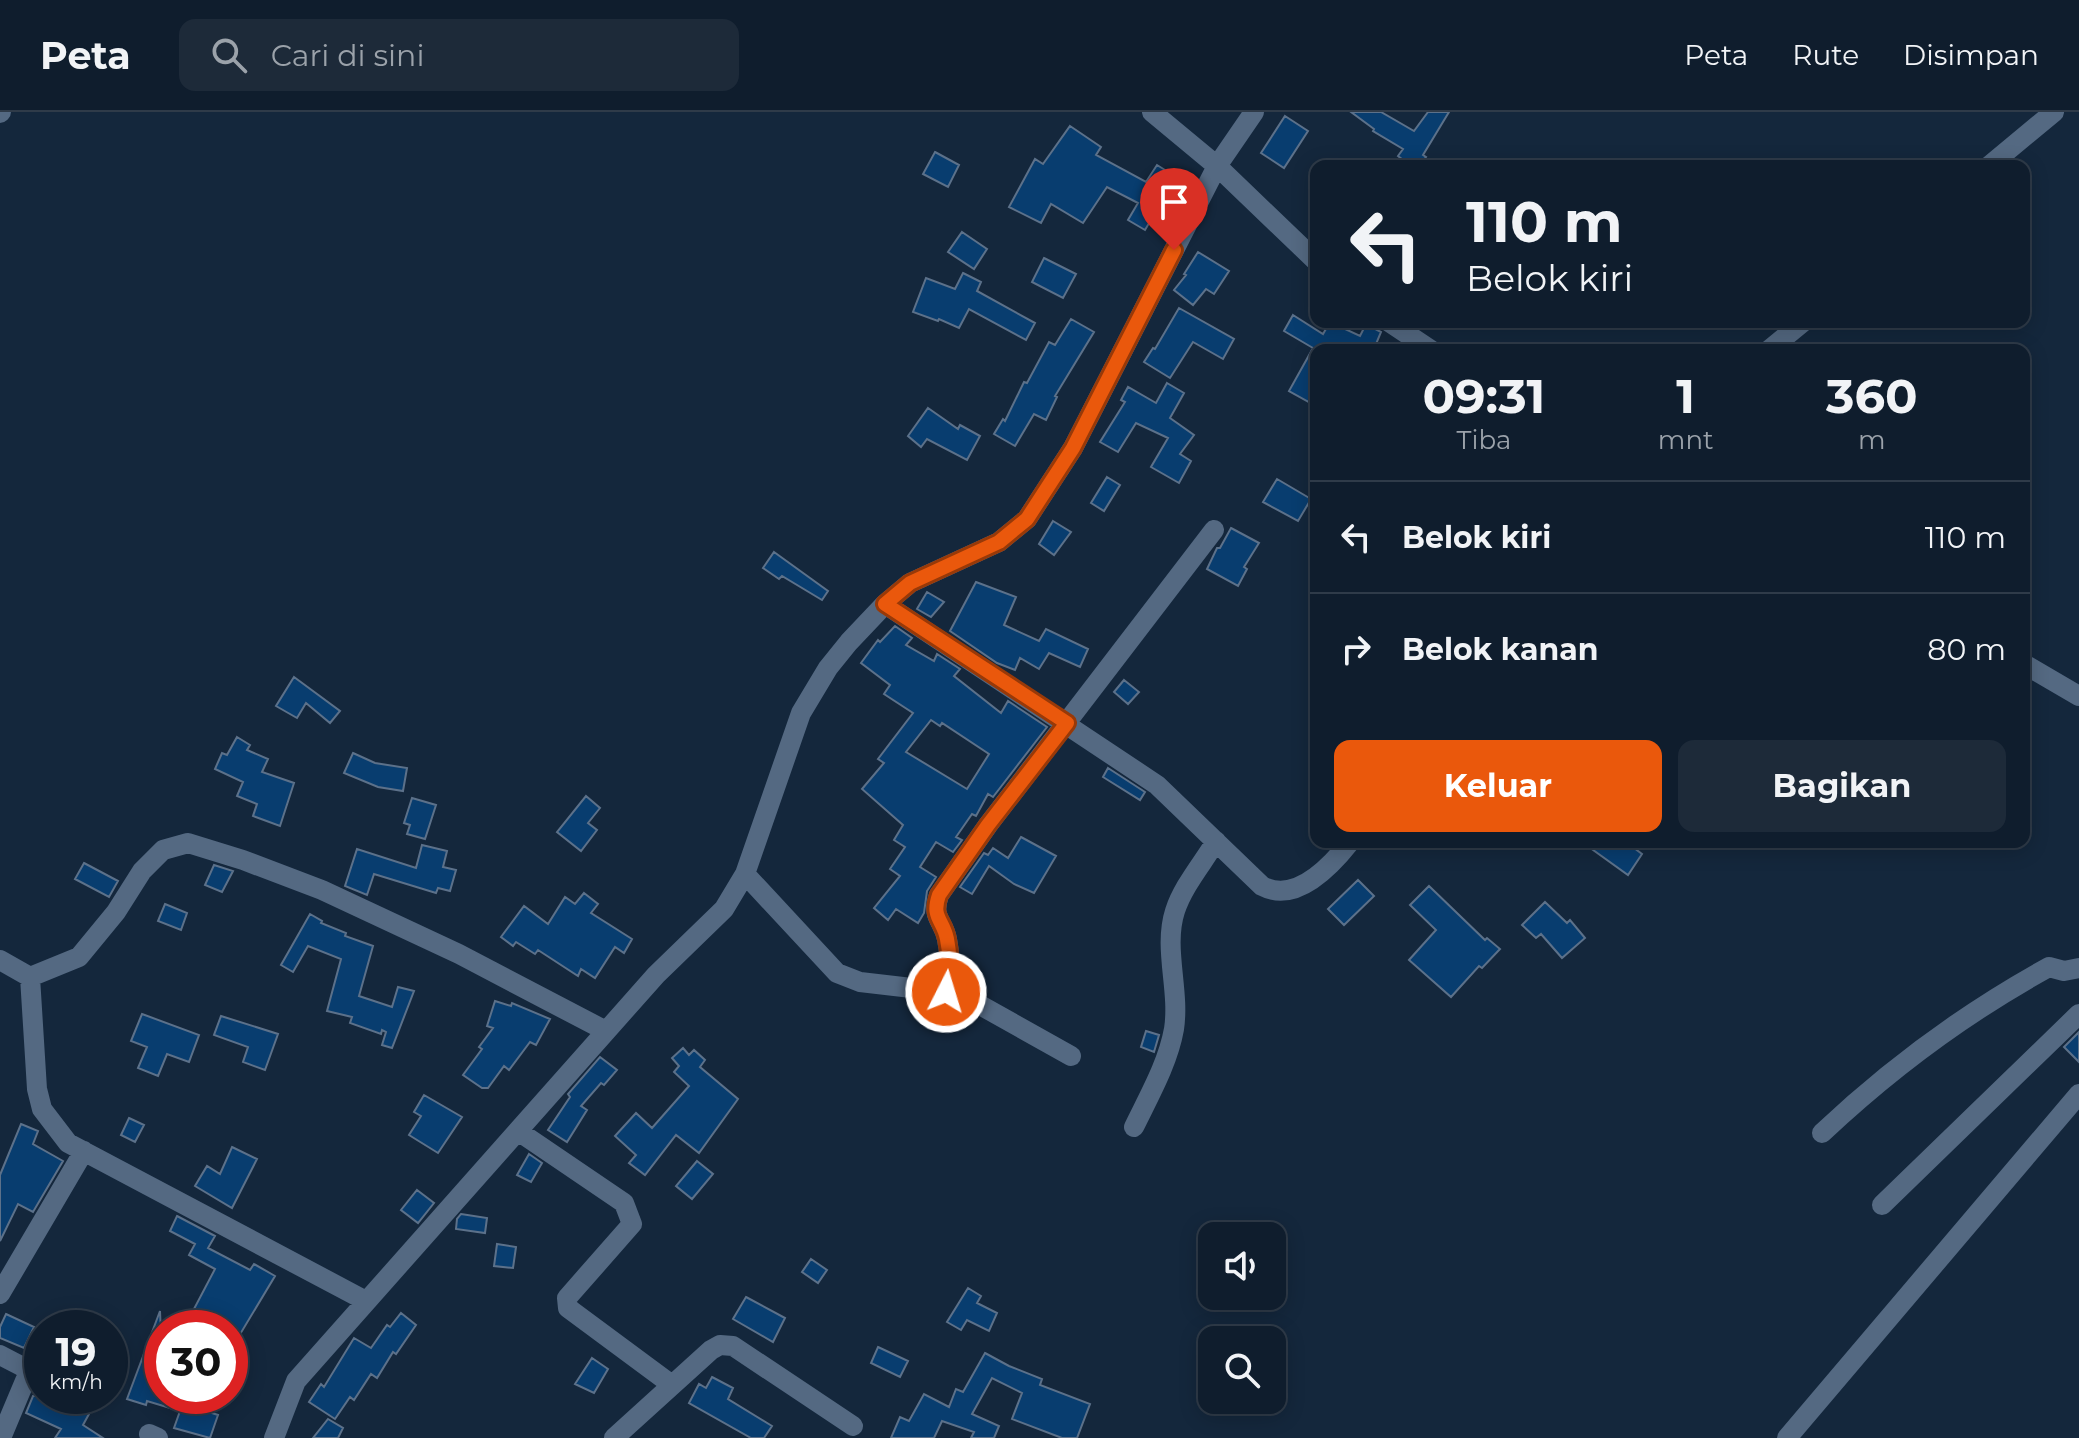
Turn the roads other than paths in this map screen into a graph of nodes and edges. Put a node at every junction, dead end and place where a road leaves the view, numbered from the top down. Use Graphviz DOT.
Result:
graph roads {
  1 [pos="1152,112"];
  2 [pos="1254,112"];
  3 [pos="2054,112"];
  4 [pos="1996,160"];
  5 [pos="1217,166"];
  6 [pos="1310,255"];
  7 [pos="1398,328"];
  8 [pos="1796,328"];
  9 [pos="1422,344"];
  10 [pos="1776,344"];
  11 [pos="1214,530"];
  12 [pos="885,604"];
  13 [pos="2030,667"];
  14 [pos="2079,696"];
  15 [pos="1067,723"];
  16 [pos="1216,841"];
  17 [pos="1345,848"];
  18 [pos="745,874"];
  19 [pos="0,960"];
  20 [pos="2079,968"];
  21 [pos="30,977"];
  22 [pos="946,992"];
  23 [pos="2079,1014"];
  24 [pos="606,1031"];
  25 [pos="1071,1056"];
  26 [pos="2078,1099"];
  27 [pos="1134,1127"];
  28 [pos="518,1131"];
  29 [pos="1822,1133"];
  30 [pos="84,1151"];
  31 [pos="1882,1205"];
  32 [pos="0,1294"];
  33 [pos="366,1301"];
  34 [pos="0,1355"];
  35 [pos="672,1385"];
  36 [pos="853,1426"];
  37 [pos="1,1438"];
  38 [pos="274,1438"];
  39 [pos="614,1438"];
  40 [pos="1787,1438"];
  1 -- 5 [label="street"];
  2 -- 5 [label="street"];
  3 -- 4 [label="street"];
  5 -- 6 [label="street"];
  5 -- 12 [label="street"];
  7 -- 9 [label="street"];
  8 -- 10 [label="street"];
  11 -- 15 [label="street"];
  12 -- 15 [label="street"];
  12 -- 18 [label="street"];
  13 -- 14 [label="street"];
  15 -- 16 [label="street"];
  15 -- 22 [label="street"];
  16 -- 17 [label="street"];
  16 -- 27 [label="street"];
  18 -- 22 [label="street"];
  18 -- 24 [label="street"];
  19 -- 21 [label="street"];
  20 -- 29 [label="street"];
  21 -- 24 [label="street"];
  21 -- 30 [label="street"];
  22 -- 25 [label="street"];
  23 -- 31 [label="street"];
  24 -- 28 [label="street"];
  26 -- 40 [label="street"];
  28 -- 33 [label="street"];
  28 -- 35 [label="street"];
  30 -- 32 [label="street"];
  30 -- 33 [label="street"];
  33 -- 38 [label="street"];
  34 -- 37 [label="street"];
  35 -- 36 [label="street"];
  35 -- 39 [label="street"];
}
